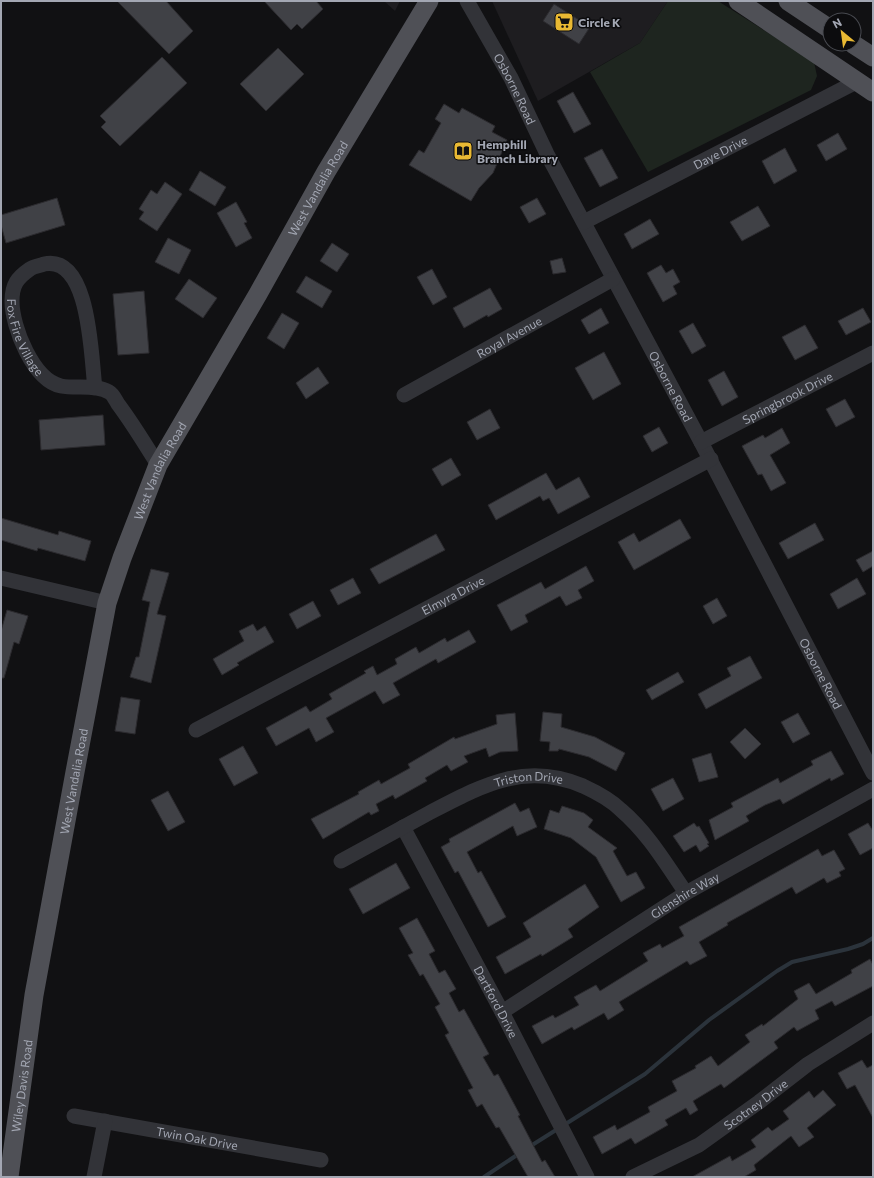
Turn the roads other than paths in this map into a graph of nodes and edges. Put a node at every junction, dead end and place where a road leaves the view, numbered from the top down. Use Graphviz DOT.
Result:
graph roads {
  1 [pos="429,1"];
  2 [pos="467,1"];
  3 [pos="738,1"];
  4 [pos="788,1"];
  5 [pos="822,24"];
  6 [pos="862,50"];
  7 [pos="873,57"];
  8 [pos="856,82"];
  9 [pos="873,92"];
  10 [pos="584,222"];
  11 [pos="613,279"];
  12 [pos="873,353"];
  13 [pos="95,388"];
  14 [pos="404,394"];
  15 [pos="701,442"];
  16 [pos="711,459"];
  17 [pos="158,465"];
  18 [pos="1,578"];
  19 [pos="108,603"];
  20 [pos="196,730"];
  21 [pos="873,772"];
  22 [pos="873,789"];
  23 [pos="403,827"];
  24 [pos="341,861"];
  25 [pos="686,893"];
  26 [pos="34,995"];
  27 [pos="502,1012"];
  28 [pos="873,1023"];
  29 [pos="74,1116"];
  30 [pos="105,1121"];
  31 [pos="321,1160"];
  32 [pos="9,1177"];
  33 [pos="94,1177"];
  34 [pos="587,1177"];
  35 [pos="633,1177"];
  1 -- 17 [label="main road, West Vandalia Road"];
  2 -- 10 [label="street, Osborne Road"];
  3 -- 8 [label="main road"];
  4 -- 5 [label="main road"];
  6 -- 7 [label="main road"];
  8 -- 9 [label="main road"];
  8 -- 10 [label="street, Daye Drive"];
  10 -- 11 [label="street, Osborne Road"];
  11 -- 14 [label="street, Royal Avenue"];
  11 -- 15 [label="street, Osborne Road"];
  12 -- 15 [label="street, Springbrook Drive"];
  13 -- 13 [label="street, Fox Fire Village"];
  13 -- 17 [label="street, Fox Fire Village"];
  15 -- 16 [label="street, Osborne Road"];
  16 -- 20 [label="street, Elmyra Drive"];
  16 -- 21 [label="street, Osborne Road"];
  17 -- 19 [label="main road, West Vandalia Road"];
  18 -- 19 [label="street"];
  19 -- 26 [label="main road, West Vandalia Road"];
  22 -- 25 [label="street, Glenshire Way"];
  23 -- 24 [label="street, Triston Drive"];
  23 -- 25 [label="street, Triston Drive"];
  23 -- 27 [label="street, Dartford Drive"];
  25 -- 27 [label="street, Glenshire Way"];
  26 -- 32 [label="main road, Wiley Davis Road"];
  27 -- 34 [label="street, Dartford Drive"];
  28 -- 35 [label="street, Scotney Drive"];
  29 -- 30 [label="street, Twin Oak Drive"];
  30 -- 31 [label="street, Twin Oak Drive"];
  30 -- 33 [label="street"];
}
